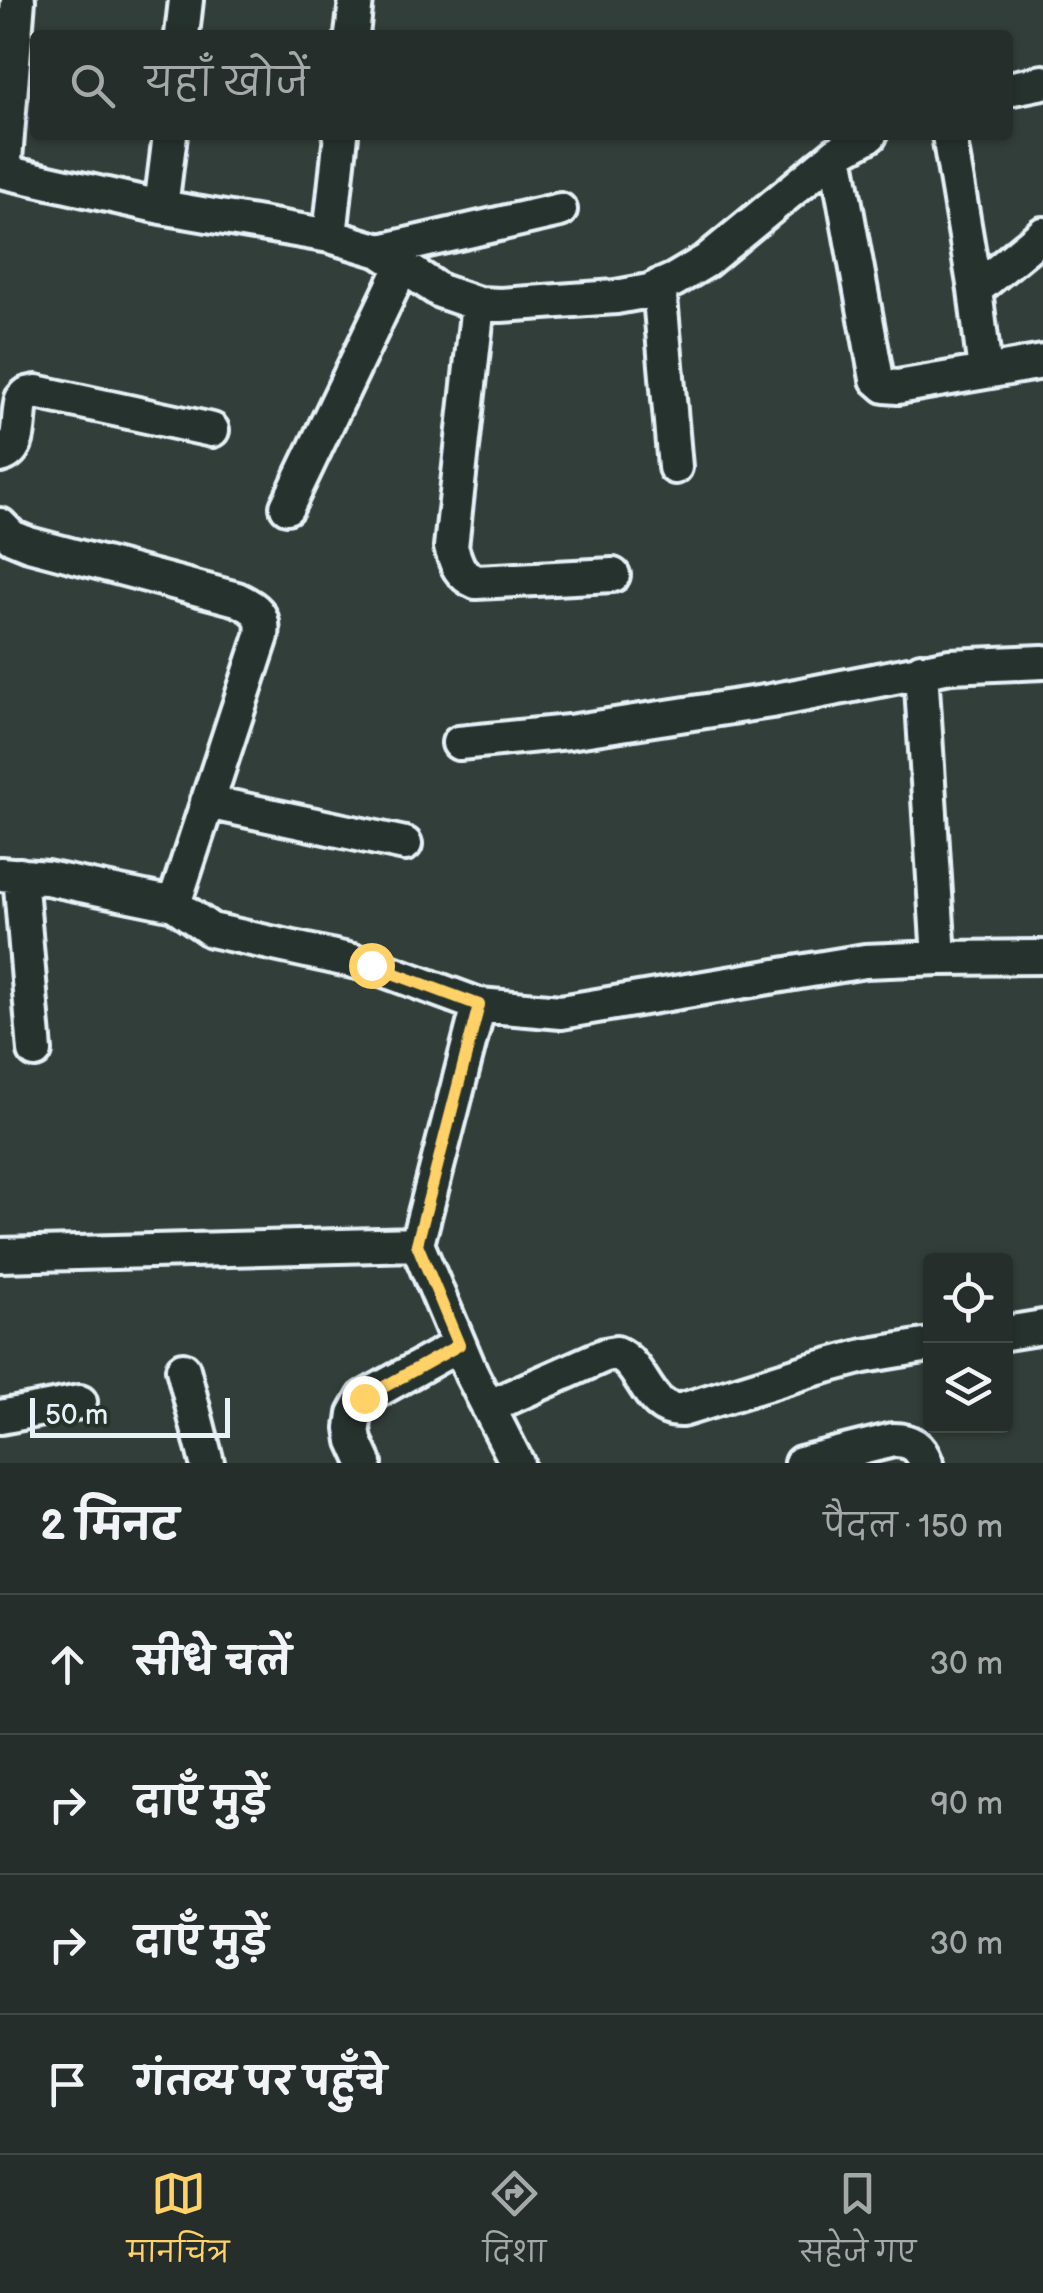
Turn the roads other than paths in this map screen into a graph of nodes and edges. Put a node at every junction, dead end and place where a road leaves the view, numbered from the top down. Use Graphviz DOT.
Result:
graph roads {
  1 [pos="18,0"];
  2 [pos="186,0"];
  3 [pos="356,0"];
  4 [pos="183,30"];
  5 [pos="353,30"];
  6 [pos="1043,82"];
  7 [pos="1013,89"];
  8 [pos="169,140"];
  9 [pos="340,140"];
  10 [pos="861,140"];
  11 [pos="950,140"];
  12 [pos="836,154"];
  13 [pos="2,171"];
  14 [pos="161,207"];
  15 [pos="560,210"];
  16 [pos="1043,234"];
  17 [pos="330,236"];
  18 [pos="391,259"];
  19 [pos="660,286"];
  20 [pos="975,290"];
  21 [pos="478,304"];
  22 [pos="1043,362"];
  23 [pos="986,371"];
  24 [pos="212,430"];
  25 [pos="0,456"];
  26 [pos="674,467"];
  27 [pos="287,507"];
  28 [pos="0,525"];
  29 [pos="612,575"];
  30 [pos="1043,662"];
  31 [pos="921,670"];
  32 [pos="459,742"];
  33 [pos="208,802"];
  34 [pos="405,844"];
  35 [pos="10,874"];
  36 [pos="174,904"];
  37 [pos="1043,957"];
  38 [pos="939,958"];
  39 [pos="479,1005"];
  40 [pos="36,1051"];
  41 [pos="417,1244"];
  42 [pos="0,1255"];
  43 [pos="1043,1326"];
  44 [pos="1013,1331"];
  45 [pos="459,1345"];
  46 [pos="923,1346"];
  47 [pos="183,1368"];
  48 [pos="80,1402"];
  49 [pos="488,1407"];
  50 [pos="0,1418"];
  51 [pos="207,1463"];
  52 [pos="365,1463"];
  53 [pos="517,1463"];
  54 [pos="800,1463"];
  55 [pos="926,1463"];
  1 -- 13 [label="street"];
  2 -- 4 [label="street"];
  3 -- 5 [label="street"];
  6 -- 7 [label="street"];
  8 -- 14 [label="street"];
  9 -- 17 [label="street"];
  10 -- 12 [label="street"];
  11 -- 20 [label="street"];
  12 -- 19 [label="street"];
  12 -- 23 [label="street"];
  13 -- 14 [label="street"];
  14 -- 17 [label="street"];
  15 -- 18 [label="street"];
  16 -- 20 [label="street"];
  17 -- 18 [label="street"];
  18 -- 21 [label="street"];
  18 -- 27 [label="street"];
  19 -- 21 [label="street"];
  19 -- 26 [label="street"];
  20 -- 23 [label="street"];
  21 -- 29 [label="street"];
  22 -- 23 [label="street"];
  24 -- 25 [label="street"];
  28 -- 33 [label="street"];
  30 -- 31 [label="street"];
  31 -- 32 [label="street"];
  31 -- 38 [label="street"];
  33 -- 34 [label="street"];
  33 -- 36 [label="street"];
  35 -- 36 [label="street"];
  35 -- 40 [label="street"];
  36 -- 39 [label="street"];
  37 -- 38 [label="street"];
  38 -- 39 [label="street"];
  39 -- 41 [label="street"];
  41 -- 42 [label="street"];
  41 -- 45 [label="street"];
  43 -- 44 [label="street"];
  45 -- 49 [label="street"];
  45 -- 52 [label="street"];
  46 -- 49 [label="street"];
  47 -- 51 [label="street"];
  48 -- 50 [label="street"];
  49 -- 53 [label="street"];
  54 -- 55 [label="street"];
}
